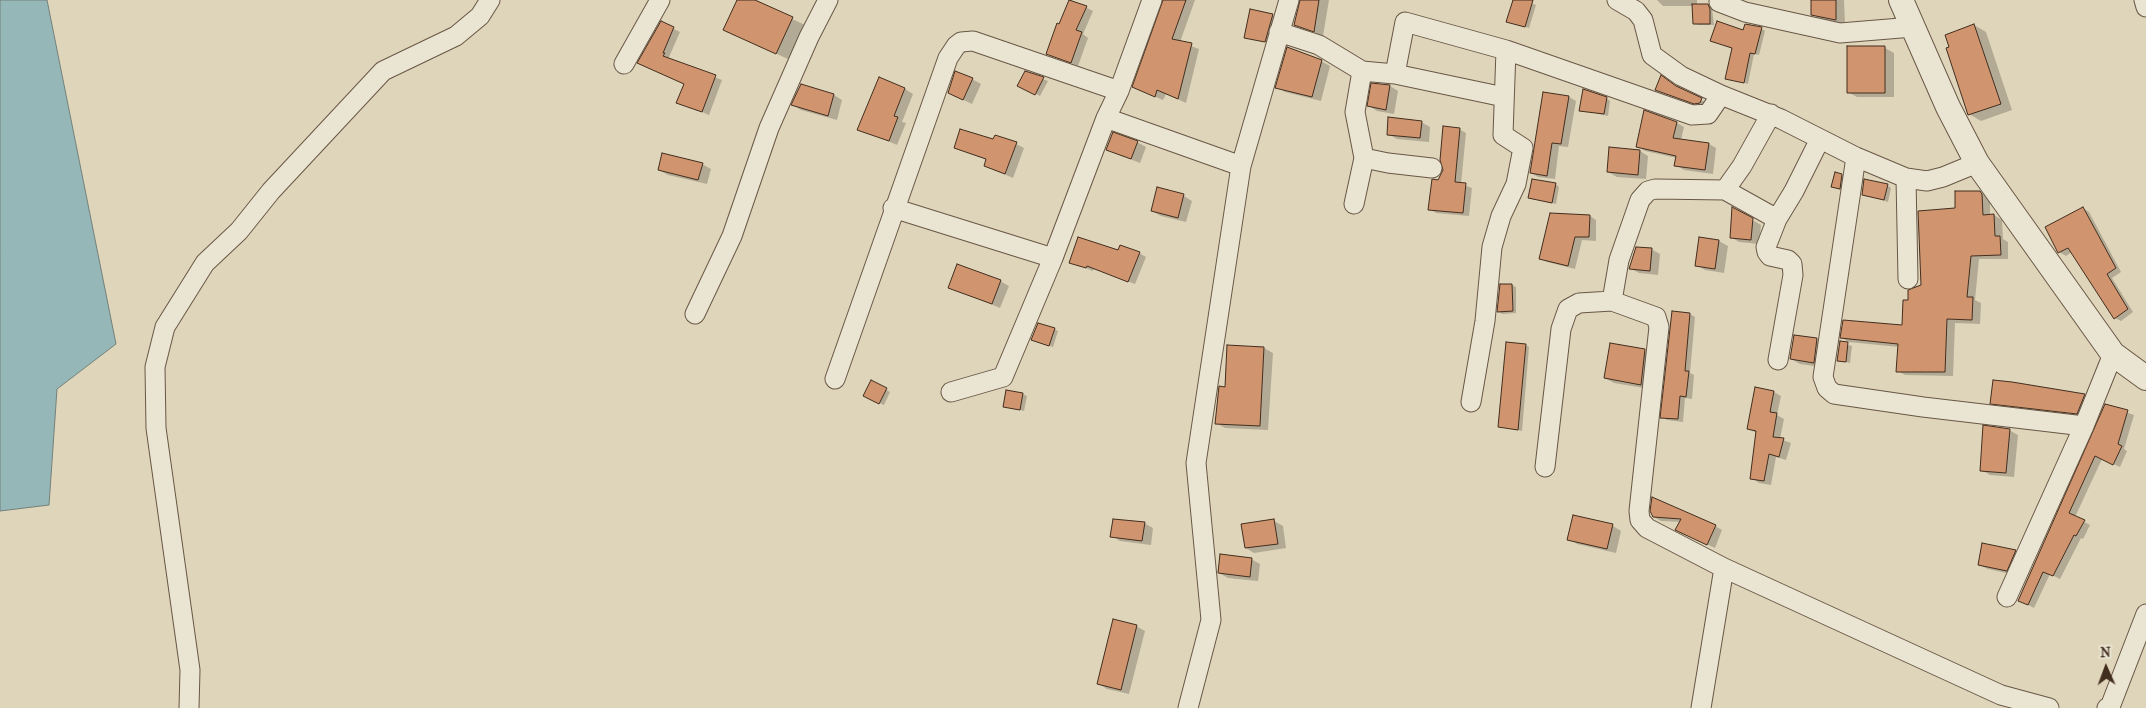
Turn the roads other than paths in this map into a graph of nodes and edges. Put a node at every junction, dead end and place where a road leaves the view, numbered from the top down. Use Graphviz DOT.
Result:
graph roads {
  1 [pos="490,0"];
  2 [pos="660,0"];
  3 [pos="828,0"];
  4 [pos="1152,0"];
  5 [pos="1289,0"];
  6 [pos="1617,0"];
  7 [pos="1901,0"];
  8 [pos="2144,0"];
  9 [pos="1719,2"];
  10 [pos="2146,7"];
  11 [pos="1913,27"];
  12 [pos="1279,32"];
  13 [pos="1506,50"];
  14 [pos="624,64"];
  15 [pos="1362,71"];
  16 [pos="1395,74"];
  17 [pos="1119,91"];
  18 [pos="1721,95"];
  19 [pos="1504,97"];
  20 [pos="1771,114"];
  21 [pos="1106,118"];
  22 [pos="1820,139"];
  23 [pos="1856,157"];
  24 [pos="1364,158"];
  25 [pos="1976,163"];
  26 [pos="1241,166"];
  27 [pos="1432,168"];
  28 [pos="1906,178"];
  29 [pos="1725,190"];
  30 [pos="1354,204"];
  31 [pos="893,208"];
  32 [pos="1777,219"];
  33 [pos="1053,258"];
  34 [pos="1908,279"];
  35 [pos="1612,301"];
  36 [pos="695,314"];
  37 [pos="2113,354"];
  38 [pos="1778,360"];
  39 [pos="2146,378"];
  40 [pos="834,379"];
  41 [pos="951,392"];
  42 [pos="1471,402"];
  43 [pos="2084,426"];
  44 [pos="1545,467"];
  45 [pos="1724,568"];
  46 [pos="2007,597"];
  47 [pos="2146,614"];
  48 [pos="189,708"];
  49 [pos="1188,708"];
  50 [pos="1701,708"];
  51 [pos="2049,708"];
  52 [pos="2107,708"];
  1 -- 48 [label="street"];
  2 -- 14 [label="street"];
  3 -- 36 [label="street"];
  4 -- 17 [label="street"];
  5 -- 12 [label="street"];
  6 -- 18 [label="street"];
  7 -- 11 [label="street"];
  8 -- 10 [label="street"];
  9 -- 11 [label="street"];
  11 -- 25 [label="street"];
  12 -- 15 [label="street"];
  12 -- 26 [label="street"];
  13 -- 16 [label="street"];
  13 -- 18 [label="street"];
  13 -- 19 [label="street"];
  15 -- 16 [label="street"];
  15 -- 24 [label="street"];
  16 -- 19 [label="street"];
  17 -- 21 [label="street"];
  17 -- 31 [label="street"];
  18 -- 20 [label="street"];
  19 -- 42 [label="street"];
  20 -- 22 [label="street"];
  20 -- 29 [label="street"];
  21 -- 26 [label="street"];
  21 -- 33 [label="street"];
  22 -- 23 [label="street"];
  22 -- 32 [label="street"];
  23 -- 28 [label="street"];
  23 -- 43 [label="street"];
  24 -- 27 [label="street"];
  24 -- 30 [label="street"];
  25 -- 28 [label="street"];
  25 -- 37 [label="street"];
  26 -- 49 [label="street"];
  28 -- 34 [label="street"];
  29 -- 32 [label="street"];
  29 -- 35 [label="street"];
  31 -- 33 [label="street"];
  31 -- 40 [label="street"];
  32 -- 38 [label="street"];
  33 -- 41 [label="street"];
  35 -- 44 [label="street"];
  35 -- 45 [label="street"];
  37 -- 39 [label="street"];
  37 -- 43 [label="street"];
  43 -- 46 [label="street"];
  45 -- 50 [label="street"];
  45 -- 51 [label="street"];
  47 -- 52 [label="street"];
}
